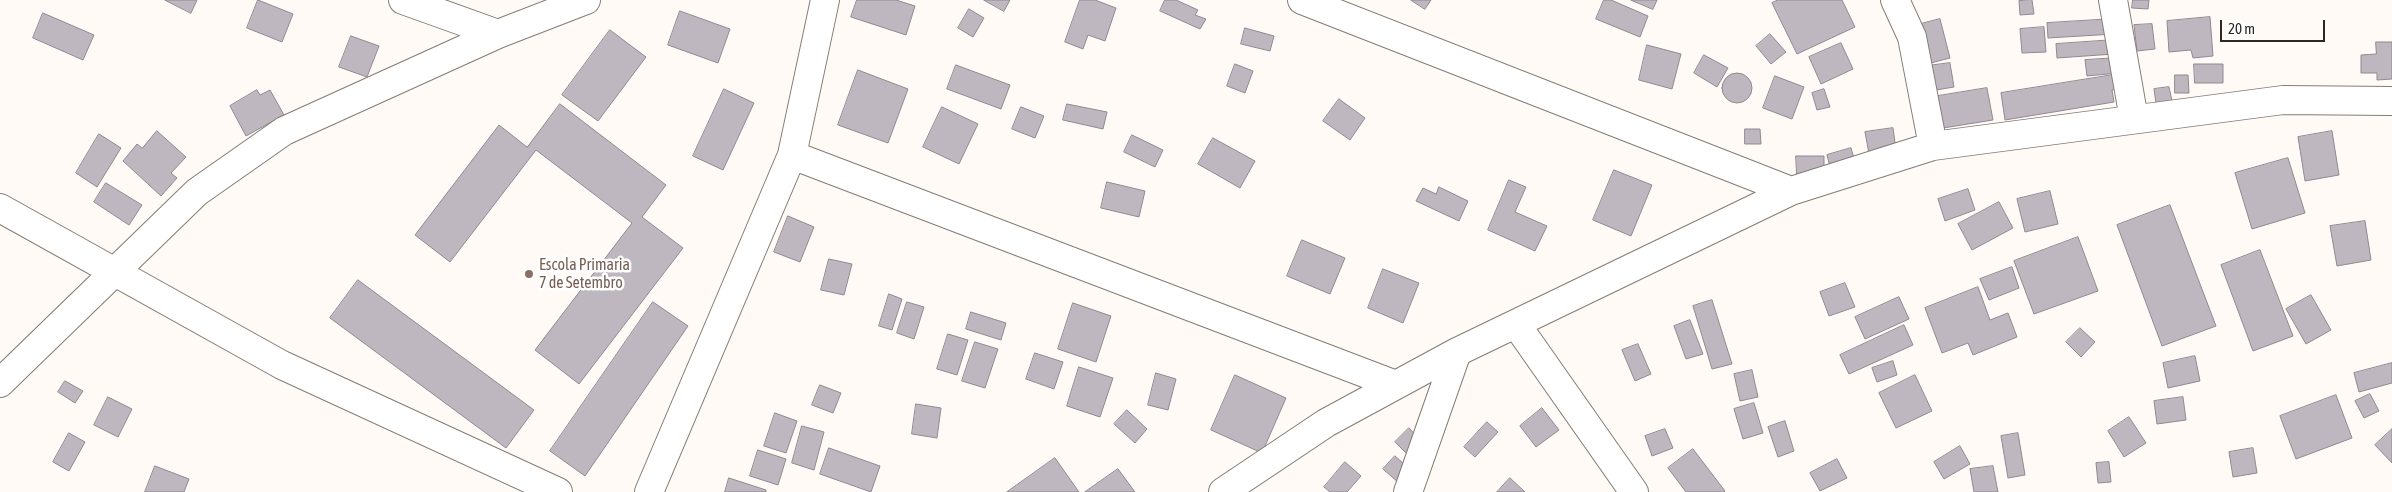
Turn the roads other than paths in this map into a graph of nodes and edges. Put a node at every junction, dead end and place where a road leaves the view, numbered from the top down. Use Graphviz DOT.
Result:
graph roads {
  1 [pos="403,0"];
  2 [pos="586,0"];
  3 [pos="826,0"];
  4 [pos="1302,0"];
  5 [pos="1895,0"];
  6 [pos="2113,0"];
  7 [pos="498,34"];
  8 [pos="2392,101"];
  9 [pos="2134,119"];
  10 [pos="1933,146"];
  11 [pos="792,155"];
  12 [pos="1791,190"];
  13 [pos="0,208"];
  14 [pos="114,271"];
  15 [pos="1516,324"];
  16 [pos="1457,352"];
  17 [pos="0,383"];
  18 [pos="1396,385"];
  19 [pos="558,492"];
  20 [pos="649,492"];
  21 [pos="1223,492"];
  22 [pos="1408,492"];
  23 [pos="1634,492"];
  1 -- 7 [label="street"];
  2 -- 7 [label="street"];
  3 -- 11 [label="street"];
  4 -- 12 [label="street"];
  5 -- 10 [label="street"];
  6 -- 9 [label="street"];
  7 -- 14 [label="street"];
  8 -- 9 [label="street"];
  9 -- 10 [label="street"];
  10 -- 12 [label="street"];
  11 -- 18 [label="street"];
  11 -- 20 [label="street"];
  12 -- 15 [label="street"];
  13 -- 14 [label="street"];
  14 -- 17 [label="street"];
  14 -- 19 [label="street"];
  15 -- 16 [label="street"];
  15 -- 23 [label="street"];
  16 -- 18 [label="street"];
  16 -- 22 [label="street"];
  18 -- 21 [label="street"];
}
